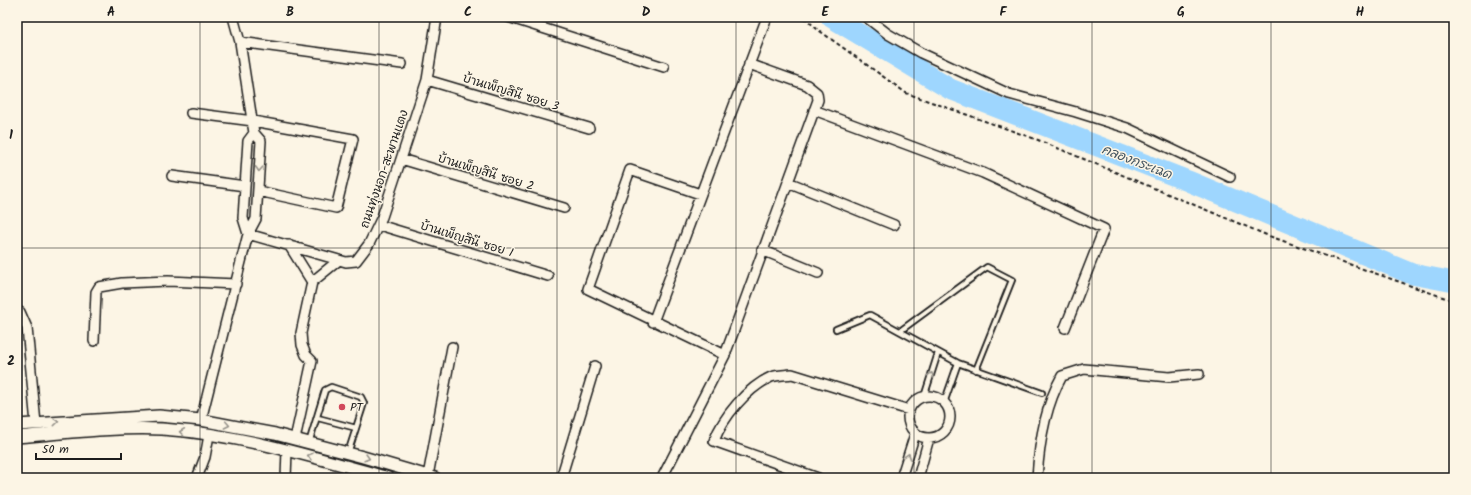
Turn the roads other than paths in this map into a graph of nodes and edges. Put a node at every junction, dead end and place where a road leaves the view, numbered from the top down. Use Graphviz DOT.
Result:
graph roads {
  1 [pos="233,17"];
  2 [pos="437,17"];
  3 [pos="508,17"];
  4 [pos="767,17"];
  5 [pos="866,17"];
  6 [pos="240,42"];
  7 [pos="402,64"];
  8 [pos="749,64"];
  9 [pos="664,67"];
  10 [pos="427,80"];
  11 [pos="814,110"];
  12 [pos="192,113"];
  13 [pos="253,121"];
  14 [pos="589,128"];
  15 [pos="254,133"];
  16 [pos="401,160"];
  17 [pos="172,176"];
  18 [pos="1230,177"];
  19 [pos="788,182"];
  20 [pos="245,186"];
  21 [pos="258,191"];
  22 [pos="700,194"];
  23 [pos="564,208"];
  24 [pos="894,225"];
  25 [pos="379,226"];
  26 [pos="248,234"];
  27 [pos="288,246"];
  28 [pos="762,250"];
  29 [pos="339,260"];
  30 [pos="818,274"];
  31 [pos="548,276"];
  32 [pos="312,282"];
  33 [pos="236,284"];
  34 [pos="20,312"];
  35 [pos="653,322"];
  36 [pos="1064,328"];
  37 [pos="836,329"];
  38 [pos="900,332"];
  39 [pos="94,341"];
  40 [pos="452,347"];
  41 [pos="938,353"];
  42 [pos="725,355"];
  43 [pos="958,363"];
  44 [pos="595,366"];
  45 [pos="976,370"];
  46 [pos="1199,374"];
  47 [pos="1042,393"];
  48 [pos="924,397"];
  49 [pos="944,403"];
  50 [pos="909,410"];
  51 [pos="318,418"];
  52 [pos="201,420"];
  53 [pos="36,424"];
  54 [pos="17,425"];
  55 [pos="356,428"];
  56 [pos="915,434"];
  57 [pos="208,435"];
  58 [pos="17,437"];
  59 [pos="929,438"];
  60 [pos="295,439"];
  61 [pos="309,443"];
  62 [pos="287,450"];
  63 [pos="348,453"];
  64 [pos="366,475"];
  65 [pos="431,477"];
  66 [pos="197,478"];
  67 [pos="286,478"];
  68 [pos="388,478"];
  69 [pos="561,478"];
  70 [pos="662,478"];
  71 [pos="818,478"];
  72 [pos="901,478"];
  73 [pos="918,478"];
  74 [pos="1037,478"];
  1 -- 6 [label="street"];
  2 -- 10 [label="street, ถนนทุ่งนอก-สะพานแตง"];
  3 -- 9 [label="street"];
  4 -- 8 [label="street"];
  5 -- 18 [label="street"];
  6 -- 7 [label="street"];
  6 -- 13 [label="street"];
  8 -- 11 [label="street"];
  8 -- 22 [label="street"];
  10 -- 14 [label="street, บ้านเพ็ญสินี ซอย 3"];
  10 -- 16 [label="street, ถนนทุ่งนอก-สะพานแตง"];
  11 -- 19 [label="street"];
  11 -- 36 [label="street"];
  12 -- 13 [label="street"];
  13 -- 15 [label="street"];
  13 -- 21 [label="street"];
  15 -- 20 [label="street"];
  15 -- 21 [label="street, one-way"];
  16 -- 23 [label="street, บ้านเพ็ญสินี ซอย 2"];
  16 -- 25 [label="street, ถนนทุ่งนอก-สะพานแตง"];
  17 -- 20 [label="street"];
  19 -- 24 [label="street"];
  19 -- 28 [label="street"];
  20 -- 26 [label="street"];
  21 -- 26 [label="street"];
  22 -- 35 [label="street"];
  22 -- 35 [label="street"];
  25 -- 29 [label="street, ถนนทุ่งนอก-สะพานแตง"];
  25 -- 31 [label="street, บ้านเพ็ญสินี ซอย 1"];
  26 -- 27 [label="street, ถนนทุ่งนอก-สะพานแตง"];
  26 -- 33 [label="street"];
  27 -- 29 [label="street, ถนนทุ่งนอก-สะพานแตง"];
  27 -- 32 [label="street"];
  28 -- 30 [label="street"];
  28 -- 42 [label="street"];
  29 -- 32 [label="street"];
  32 -- 60 [label="street"];
  33 -- 39 [label="street"];
  33 -- 52 [label="street"];
  34 -- 53 [label="street"];
  35 -- 42 [label="street"];
  37 -- 38 [label="lane"];
  38 -- 41 [label="lane"];
  38 -- 45 [label="lane"];
  40 -- 65 [label="street"];
  41 -- 43 [label="lane"];
  48 -- 41 [label="lane, one-way"];
  42 -- 70 [label="street"];
  43 -- 45 [label="lane"];
  43 -- 49 [label="lane"];
  44 -- 69 [label="street"];
  45 -- 47 [label="lane"];
  46 -- 74 [label="street"];
  48 -- 49 [label="street"];
  48 -- 50 [label="street"];
  49 -- 59 [label="street"];
  50 -- 56 [label="street"];
  50 -- 71 [label="street"];
  51 -- 55 [label="lane"];
  51 -- 55 [label="lane"];
  51 -- 61 [label="lane"];
  53 -- 52 [label="street, one-way"];
  52 -- 60 [label="street, one-way"];
  53 -- 54 [label="street"];
  55 -- 63 [label="lane"];
  56 -- 59 [label="street"];
  72 -- 56 [label="street, one-way"];
  57 -- 58 [label="street, one-way"];
  57 -- 62 [label="street"];
  57 -- 66 [label="street"];
  59 -- 73 [label="street"];
  60 -- 61 [label="street"];
  61 -- 63 [label="street"];
  64 -- 62 [label="street, one-way"];
  62 -- 67 [label="street"];
  63 -- 65 [label="street, one-way"];
  64 -- 68 [label="street"];
}
